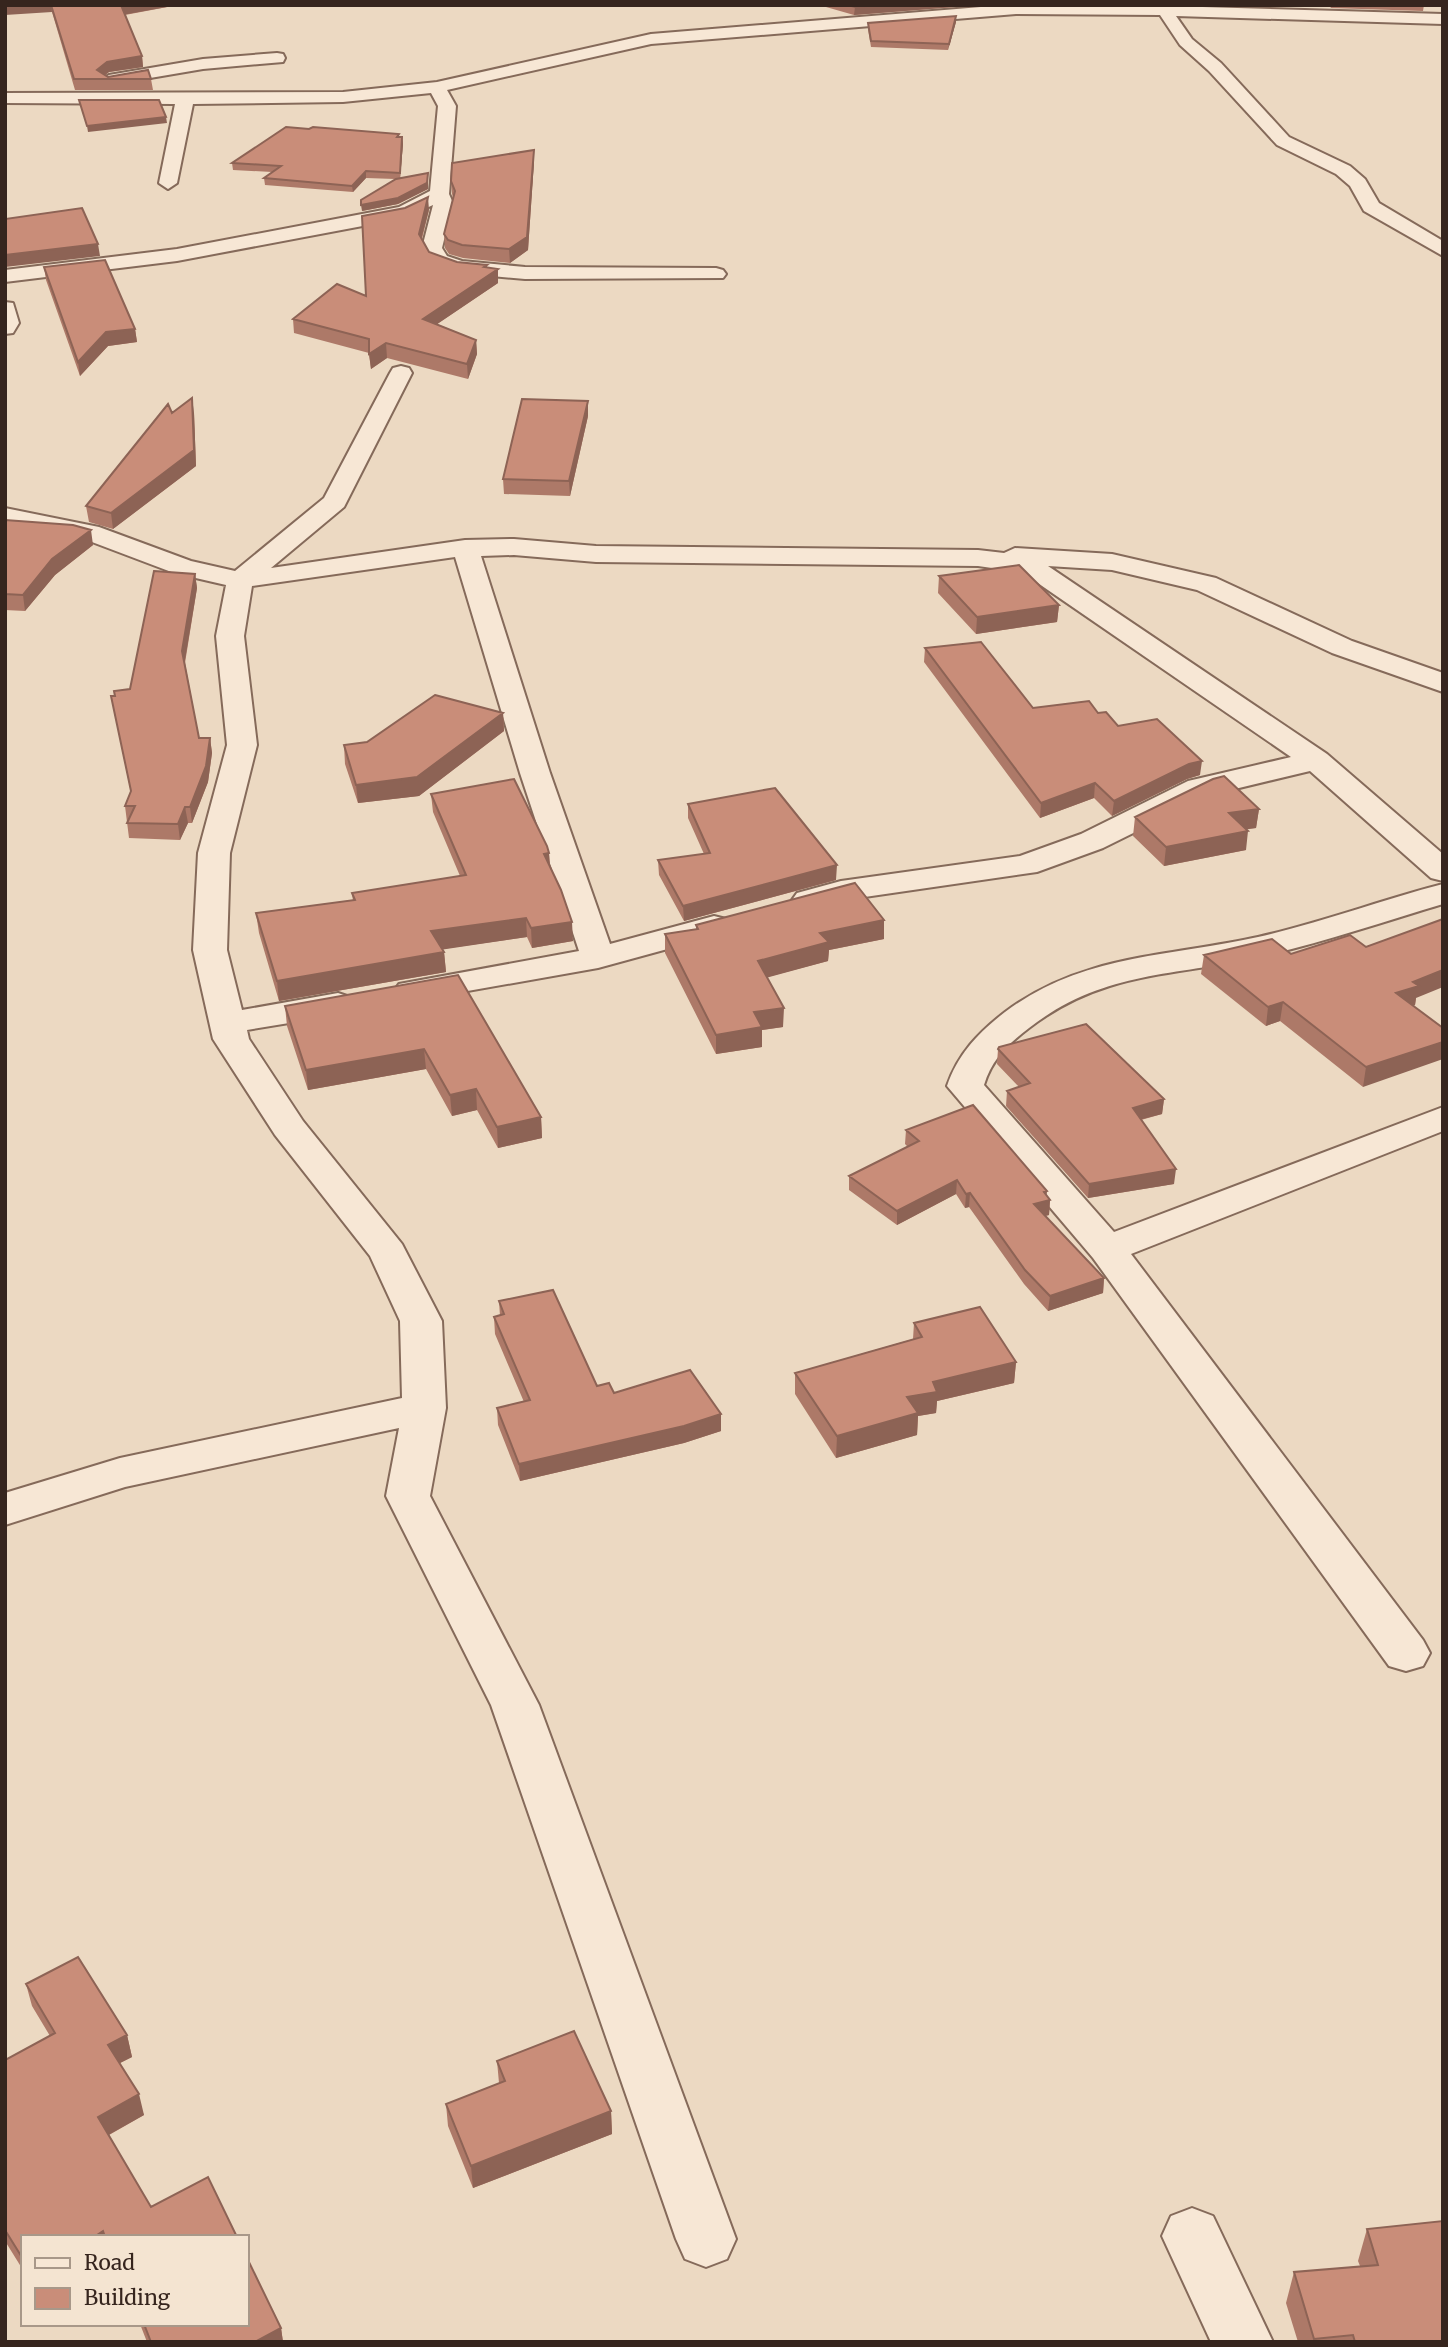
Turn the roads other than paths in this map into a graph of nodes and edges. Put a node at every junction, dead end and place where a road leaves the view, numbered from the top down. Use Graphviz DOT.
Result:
graph roads {
  1 [pos="903,5"];
  2 [pos="1425,5"];
  3 [pos="1166,12"];
  4 [pos="1443,18"];
  5 [pos="829,23"];
  6 [pos="276,58"];
  7 [pos="437,87"];
  8 [pos="28,97"];
  9 [pos="5,98"];
  10 [pos="185,99"];
  11 [pos="168,183"];
  12 [pos="439,194"];
  13 [pos="1443,250"];
  14 [pos="716,274"];
  15 [pos="5,276"];
  16 [pos="5,308"];
  17 [pos="5,328"];
  18 [pos="401,373"];
  19 [pos="5,516"];
  20 [pos="465,548"];
  21 [pos="978,558"];
  22 [pos="240,580"];
  23 [pos="1443,683"];
  24 [pos="1316,760"];
  25 [pos="1443,871"];
  26 [pos="1443,894"];
  27 [pos="598,958"];
  28 [pos="228,1023"];
  29 [pos="1443,1118"];
  30 [pos="1107,1250"];
  31 [pos="424,1408"];
  32 [pos="5,1509"];
  33 [pos="1406,1653"];
  34 [pos="1192,2236"];
  35 [pos="706,2239"];
  36 [pos="1242,2342"];
  1 -- 5 [label="street"];
  2 -- 4 [label="street"];
  3 -- 4 [label="street"];
  3 -- 5 [label="street"];
  3 -- 13 [label="street"];
  5 -- 7 [label="street"];
  6 -- 8 [label="street"];
  7 -- 10 [label="street"];
  7 -- 12 [label="street"];
  8 -- 9 [label="street"];
  8 -- 10 [label="street"];
  10 -- 11 [label="street"];
  12 -- 14 [label="street"];
  12 -- 15 [label="street"];
  16 -- 17 [label="street"];
  18 -- 22 [label="street"];
  19 -- 22 [label="street"];
  20 -- 21 [label="street"];
  20 -- 22 [label="street"];
  20 -- 27 [label="street"];
  21 -- 23 [label="street"];
  21 -- 24 [label="street"];
  22 -- 28 [label="street"];
  24 -- 25 [label="street"];
  24 -- 27 [label="street"];
  26 -- 30 [label="street"];
  27 -- 28 [label="street"];
  28 -- 31 [label="street"];
  29 -- 30 [label="street"];
  30 -- 33 [label="street"];
  31 -- 32 [label="street"];
  31 -- 35 [label="street"];
  34 -- 36 [label="street"];
}
